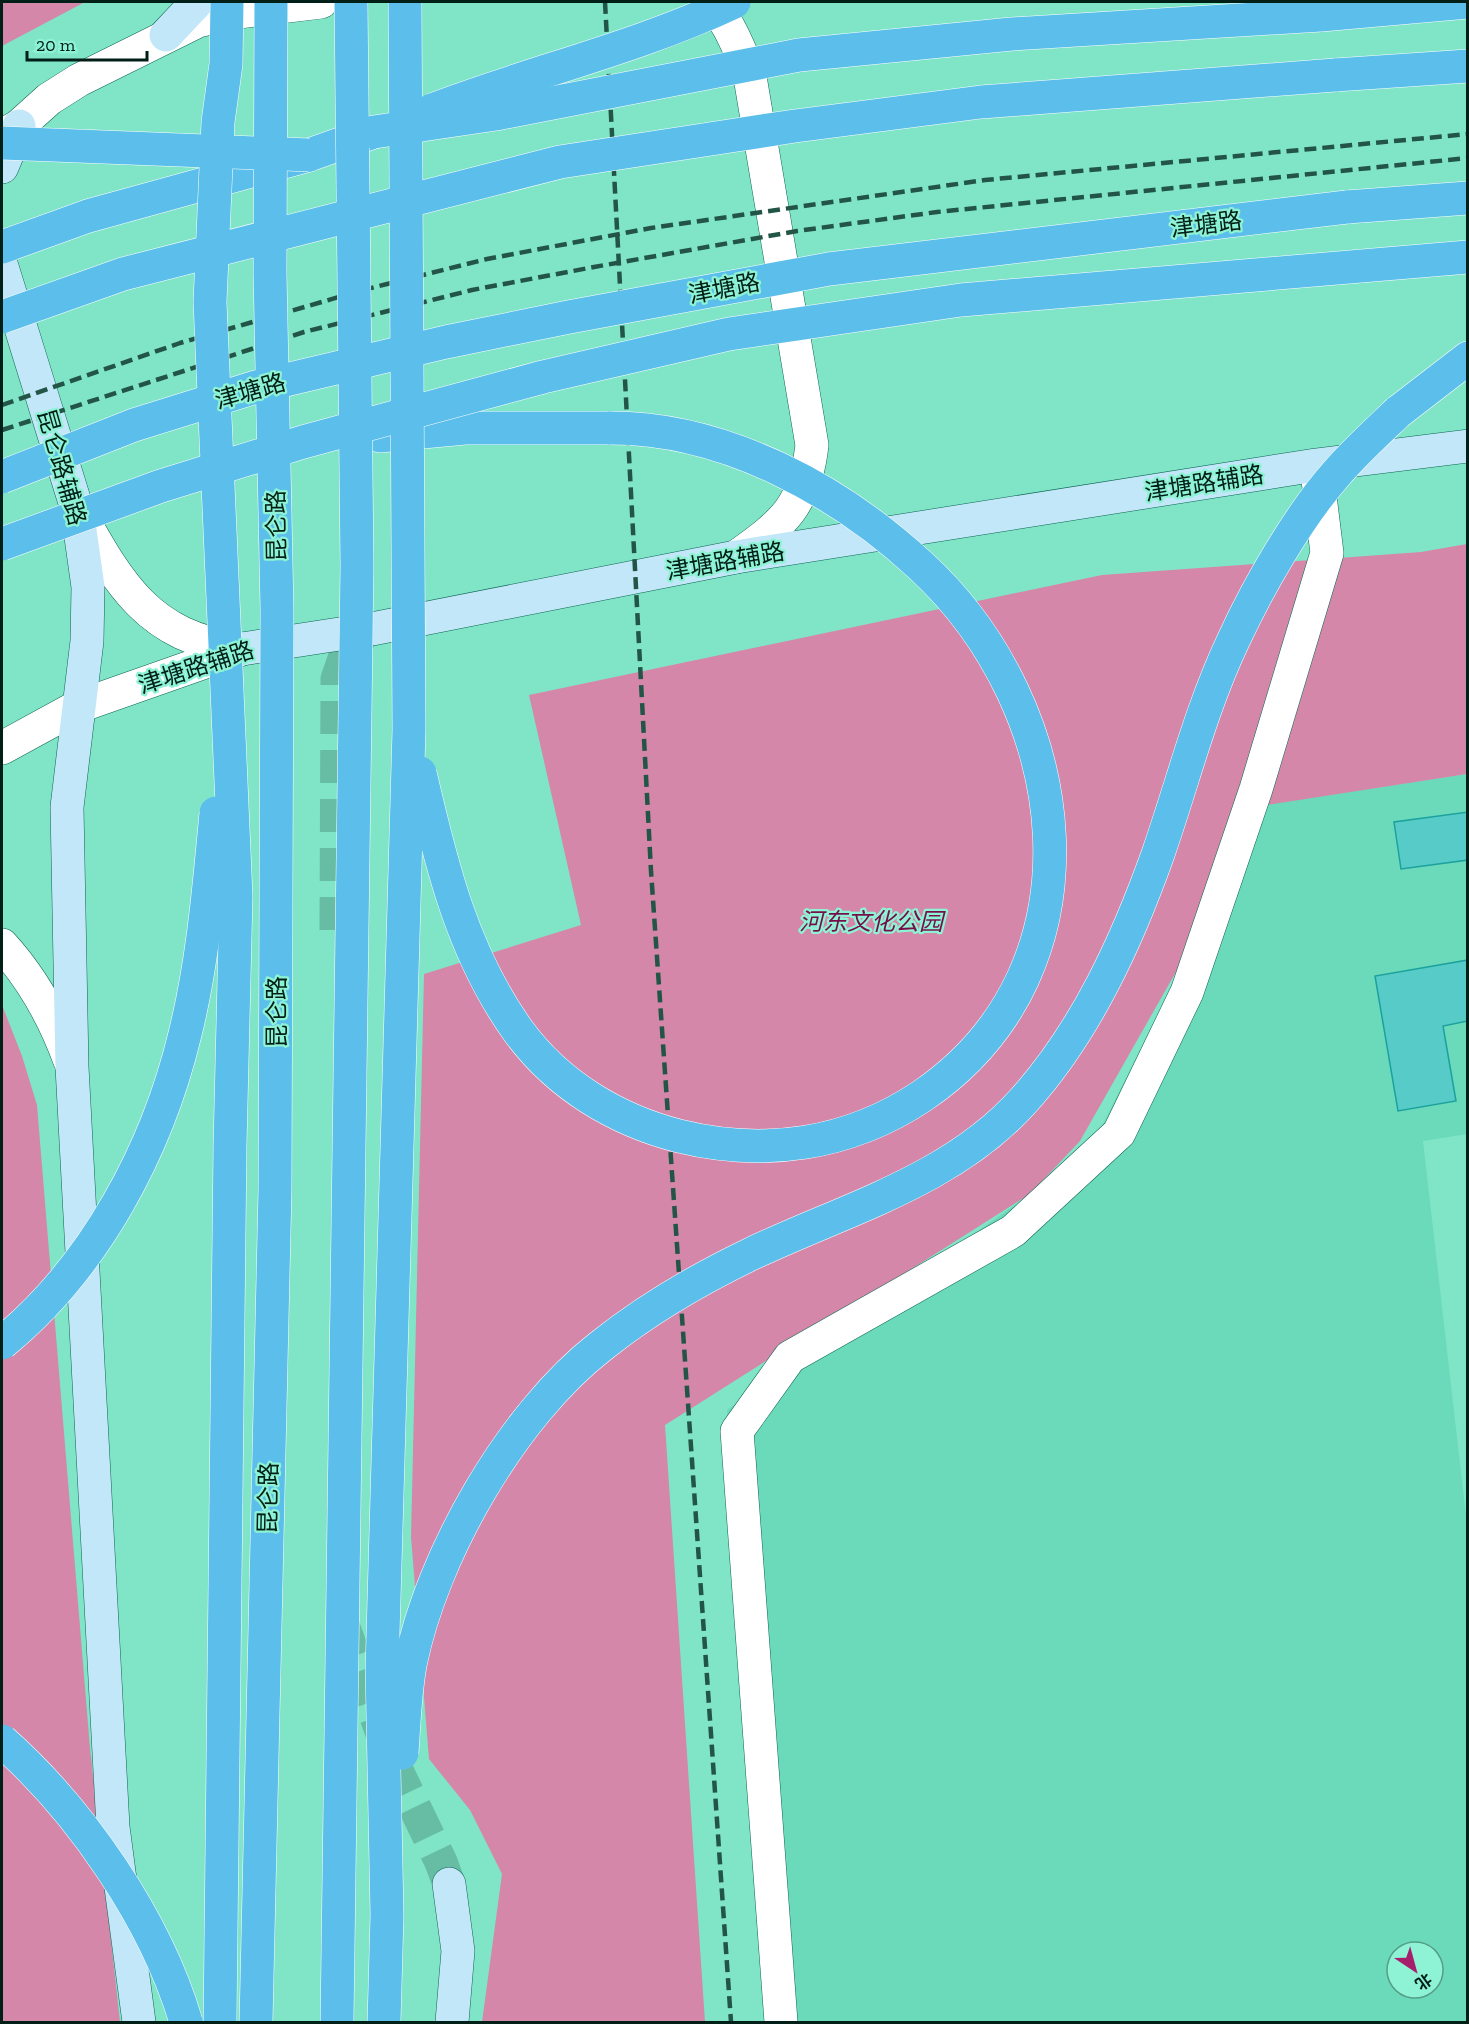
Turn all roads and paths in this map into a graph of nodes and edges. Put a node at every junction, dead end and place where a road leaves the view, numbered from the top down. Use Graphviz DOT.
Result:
graph roads {
  1 [pos="197,2"];
  2 [pos="220,2"];
  3 [pos="227,2"];
  4 [pos="271,2"];
  5 [pos="321,2"];
  6 [pos="351,2"];
  7 [pos="405,2"];
  8 [pos="708,2"];
  9 [pos="734,2"];
  10 [pos="1467,2"];
  11 [pos="166,34"];
  12 [pos="226,64"];
  13 [pos="1467,66"];
  14 [pos="374,132"];
  15 [pos="7,135"];
  16 [pos="309,155"];
  17 [pos="2,167"];
  18 [pos="1467,198"];
  19 [pos="2,247"];
  20 [pos="1467,257"];
  21 [pos="2,267"];
  22 [pos="2,317"];
  23 [pos="1467,358"];
  24 [pos="303,442"];
  25 [pos="1467,446"];
  26 [pos="1316,465"];
  27 [pos="2,477"];
  28 [pos="77,509"];
  29 [pos="2,544"];
  30 [pos="736,557"];
  31 [pos="235,663"];
  32 [pos="77,707"];
  33 [pos="409,730"];
  34 [pos="2,748"];
  35 [pos="2,945"];
  36 [pos="72,1067"];
  37 [pos="2,1343"];
  38 [pos="2,1740"];
  39 [pos="449,1884"];
  40 [pos="387,1915"];
  41 [pos="139,2022"];
  42 [pos="186,2022"];
  43 [pos="220,2022"];
  44 [pos="256,2022"];
  45 [pos="337,2022"];
  46 [pos="384,2022"];
  47 [pos="452,2022"];
  48 [pos="781,2022"];
  1 -- 11 [label="main road"];
  2 -- 12 [label="highway, bridge"];
  3 -- 12 [label="highway, bridge"];
  4 -- 44 [label="highway, 昆仑路, bridge"];
  5 -- 11 [label="street"];
  6 -- 45 [label="highway, bridge"];
  7 -- 33 [label="highway, bridge"];
  8 -- 30 [label="street"];
  9 -- 14 [label="highway, bridge"];
  10 -- 14 [label="highway, bridge"];
  11 -- 15 [label="street"];
  12 -- 31 [label="highway, bridge"];
  13 -- 22 [label="highway, bridge"];
  14 -- 16 [label="highway, bridge"];
  15 -- 16 [label="highway, bridge"];
  15 -- 17 [label="main road"];
  16 -- 19 [label="highway, bridge"];
  18 -- 27 [label="highway, 津塘路, bridge"];
  20 -- 24 [label="highway, bridge"];
  21 -- 28 [label="main road, 昆仑路辅路"];
  23 -- 40 [label="highway, bridge"];
  24 -- 29 [label="highway, bridge"];
  24 -- 33 [label="highway, bridge"];
  25 -- 26 [label="main road, 津塘路辅路"];
  26 -- 30 [label="main road, 津塘路辅路"];
  26 -- 48 [label="street"];
  28 -- 31 [label="street"];
  28 -- 32 [label="main road, 昆仑路辅路"];
  30 -- 31 [label="main road, 津塘路辅路"];
  31 -- 32 [label="street, 津塘路辅路"];
  31 -- 37 [label="highway, bridge"];
  31 -- 43 [label="highway, bridge"];
  32 -- 34 [label="street, 津塘路辅路"];
  32 -- 36 [label="main road, 昆仑路辅路"];
  33 -- 40 [label="highway, bridge"];
  35 -- 36 [label="street"];
  36 -- 41 [label="main road, 昆仑路辅路"];
  38 -- 42 [label="highway, bridge"];
  39 -- 47 [label="main road"];
  40 -- 46 [label="highway, bridge"];
}
